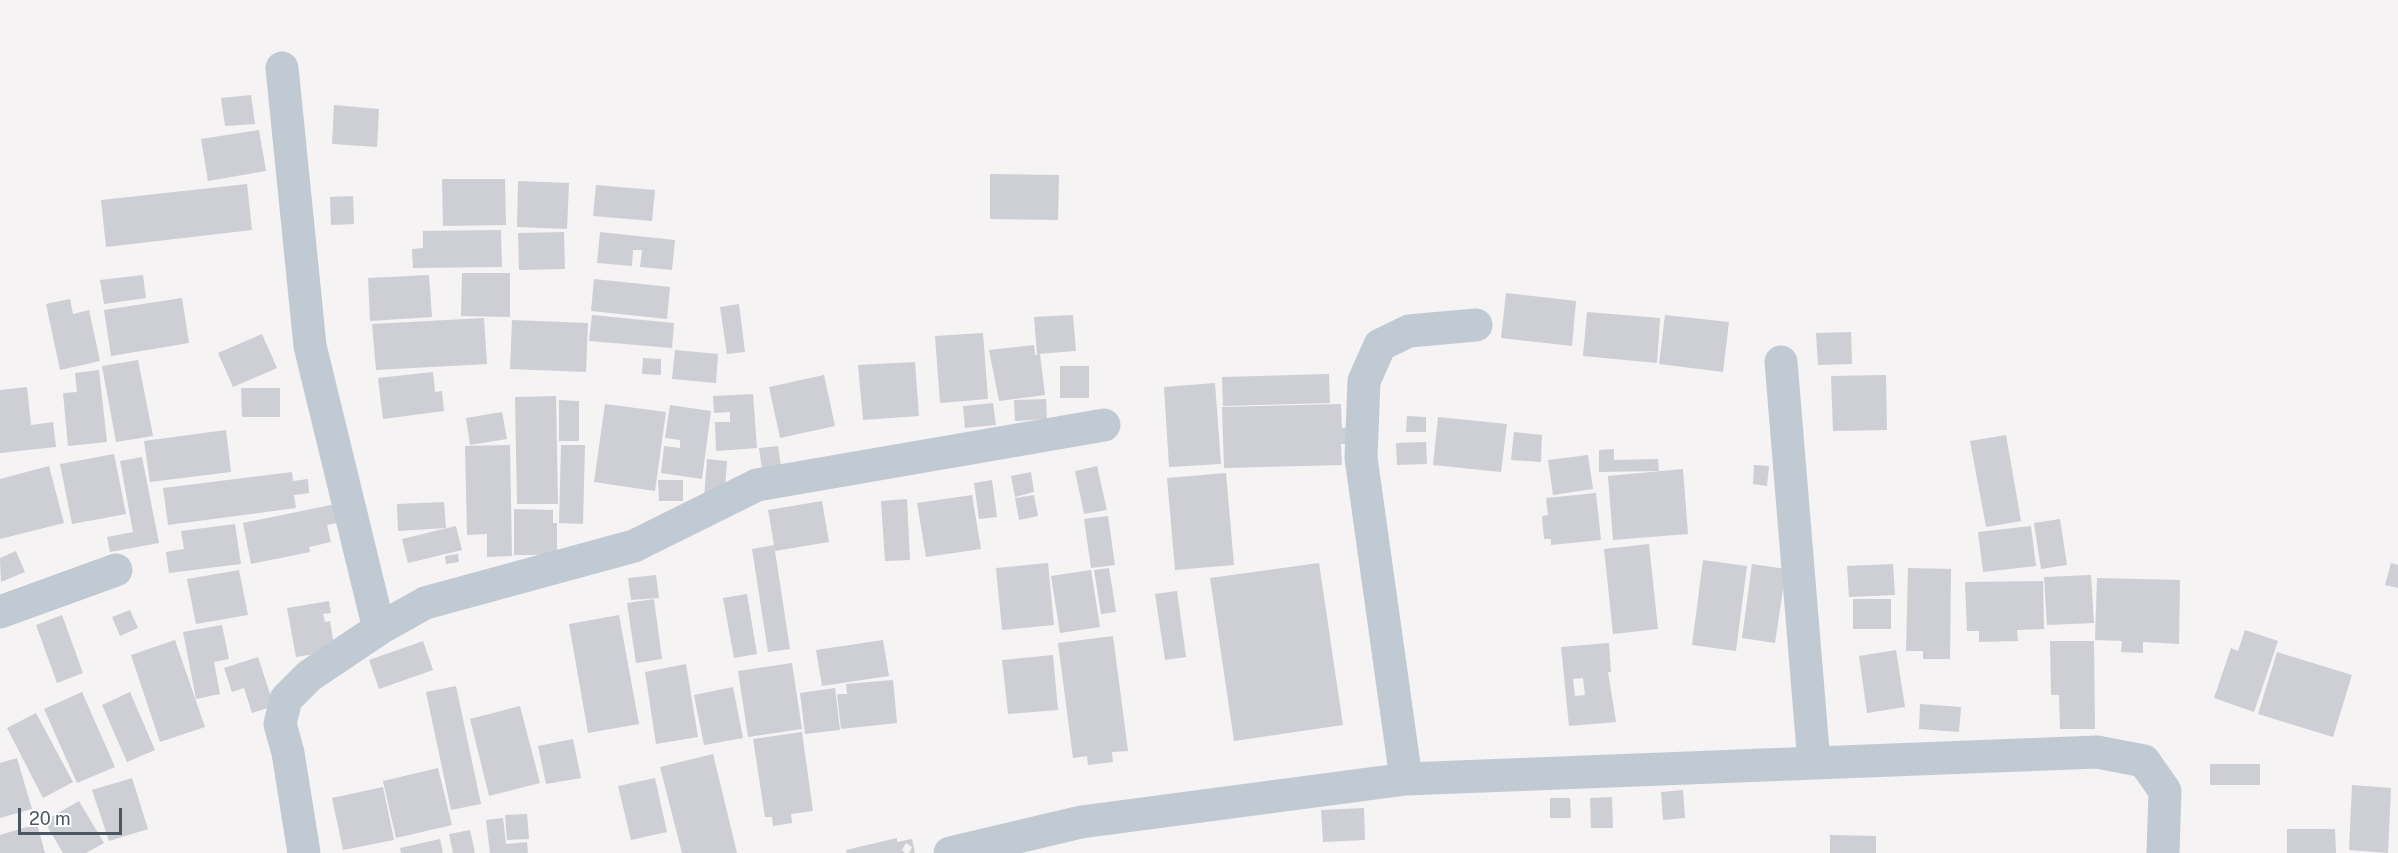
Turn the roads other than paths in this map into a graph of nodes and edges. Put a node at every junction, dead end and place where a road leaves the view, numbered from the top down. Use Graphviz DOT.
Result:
graph roads {
  1 [pos="282,69"];
  2 [pos="1476,324"];
  3 [pos="1781,362"];
  4 [pos="1104,425"];
  5 [pos="116,570"];
  6 [pos="0,612"];
  7 [pos="379,629"];
  8 [pos="1814,764"];
  9 [pos="1406,779"];
  10 [pos="303,853"];
  11 [pos="950,853"];
  12 [pos="2163,853"];
  1 -- 7 [label="street"];
  2 -- 9 [label="street"];
  3 -- 8 [label="street"];
  4 -- 7 [label="street"];
  5 -- 6 [label="street"];
  7 -- 10 [label="street"];
  8 -- 9 [label="street"];
  8 -- 12 [label="street"];
  9 -- 11 [label="street"];
}
